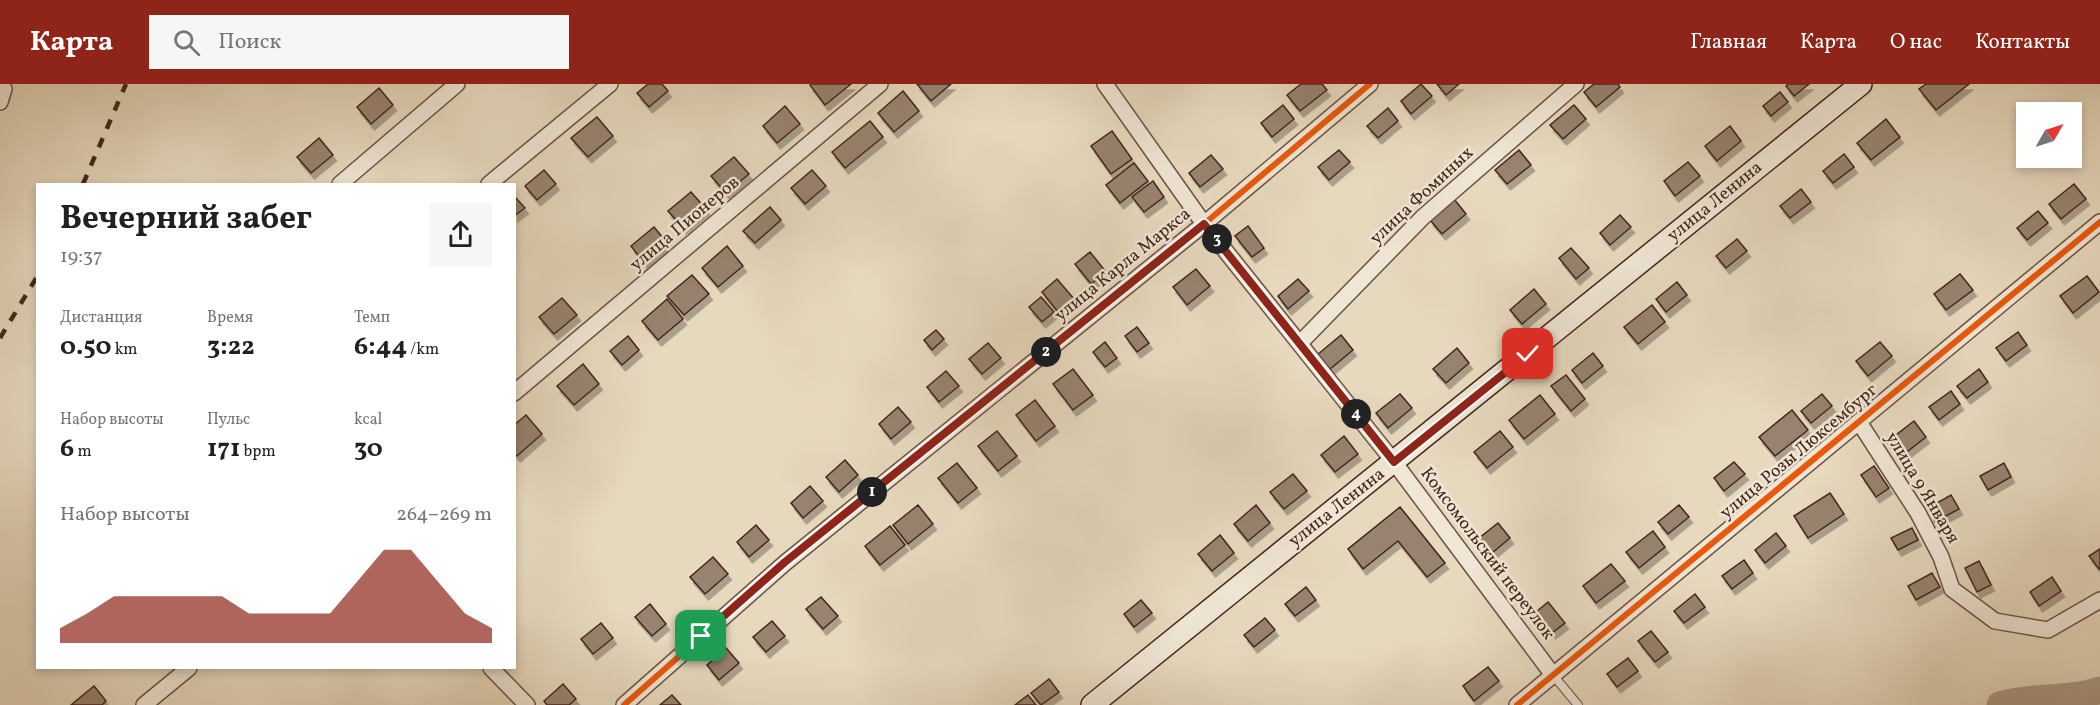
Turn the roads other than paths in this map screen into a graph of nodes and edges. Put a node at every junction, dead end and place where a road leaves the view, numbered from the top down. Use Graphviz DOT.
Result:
graph roads {
  1 [pos="457,84"];
  2 [pos="610,84"];
  3 [pos="880,84"];
  4 [pos="1105,84"];
  5 [pos="1370,84"];
  6 [pos="1576,84"];
  7 [pos="1861,84"];
  8 [pos="341,183"];
  9 [pos="490,183"];
  10 [pos="2100,222"];
  11 [pos="1204,224"];
  12 [pos="1300,343"];
  13 [pos="516,391"];
  14 [pos="1859,422"];
  15 [pos="1394,462"];
  16 [pos="2100,600"];
  17 [pos="188,669"];
  18 [pos="492,669"];
  19 [pos="1553,675"];
  20 [pos="144,705"];
  21 [pos="527,705"];
  22 [pos="624,705"];
  23 [pos="1092,705"];
  24 [pos="1517,705"];
  25 [pos="1578,705"];
  1 -- 8 [label="street"];
  2 -- 9 [label="street"];
  3 -- 13 [label="street, улица Пионеров"];
  4 -- 11 [label="street, Комсомольский переулок"];
  5 -- 11 [label="street, улица Карла Маркса"];
  6 -- 12 [label="street, улица Фоминых"];
  7 -- 15 [label="main road, улица Ленина"];
  10 -- 14 [label="street, улица Розы Люксембург"];
  11 -- 12 [label="street, Комсомольский переулок"];
  11 -- 22 [label="street, улица Карла Маркса"];
  12 -- 15 [label="street, Комсомольский переулок"];
  14 -- 16 [label="street, улица 9 Января"];
  14 -- 19 [label="street, улица Розы Люксембург"];
  15 -- 19 [label="street, Комсомольский переулок"];
  15 -- 23 [label="main road, улица Ленина"];
  17 -- 20 [label="street"];
  18 -- 21 [label="street"];
  19 -- 24 [label="street, улица Розы Люксембург"];
  19 -- 25 [label="lane"];
}
